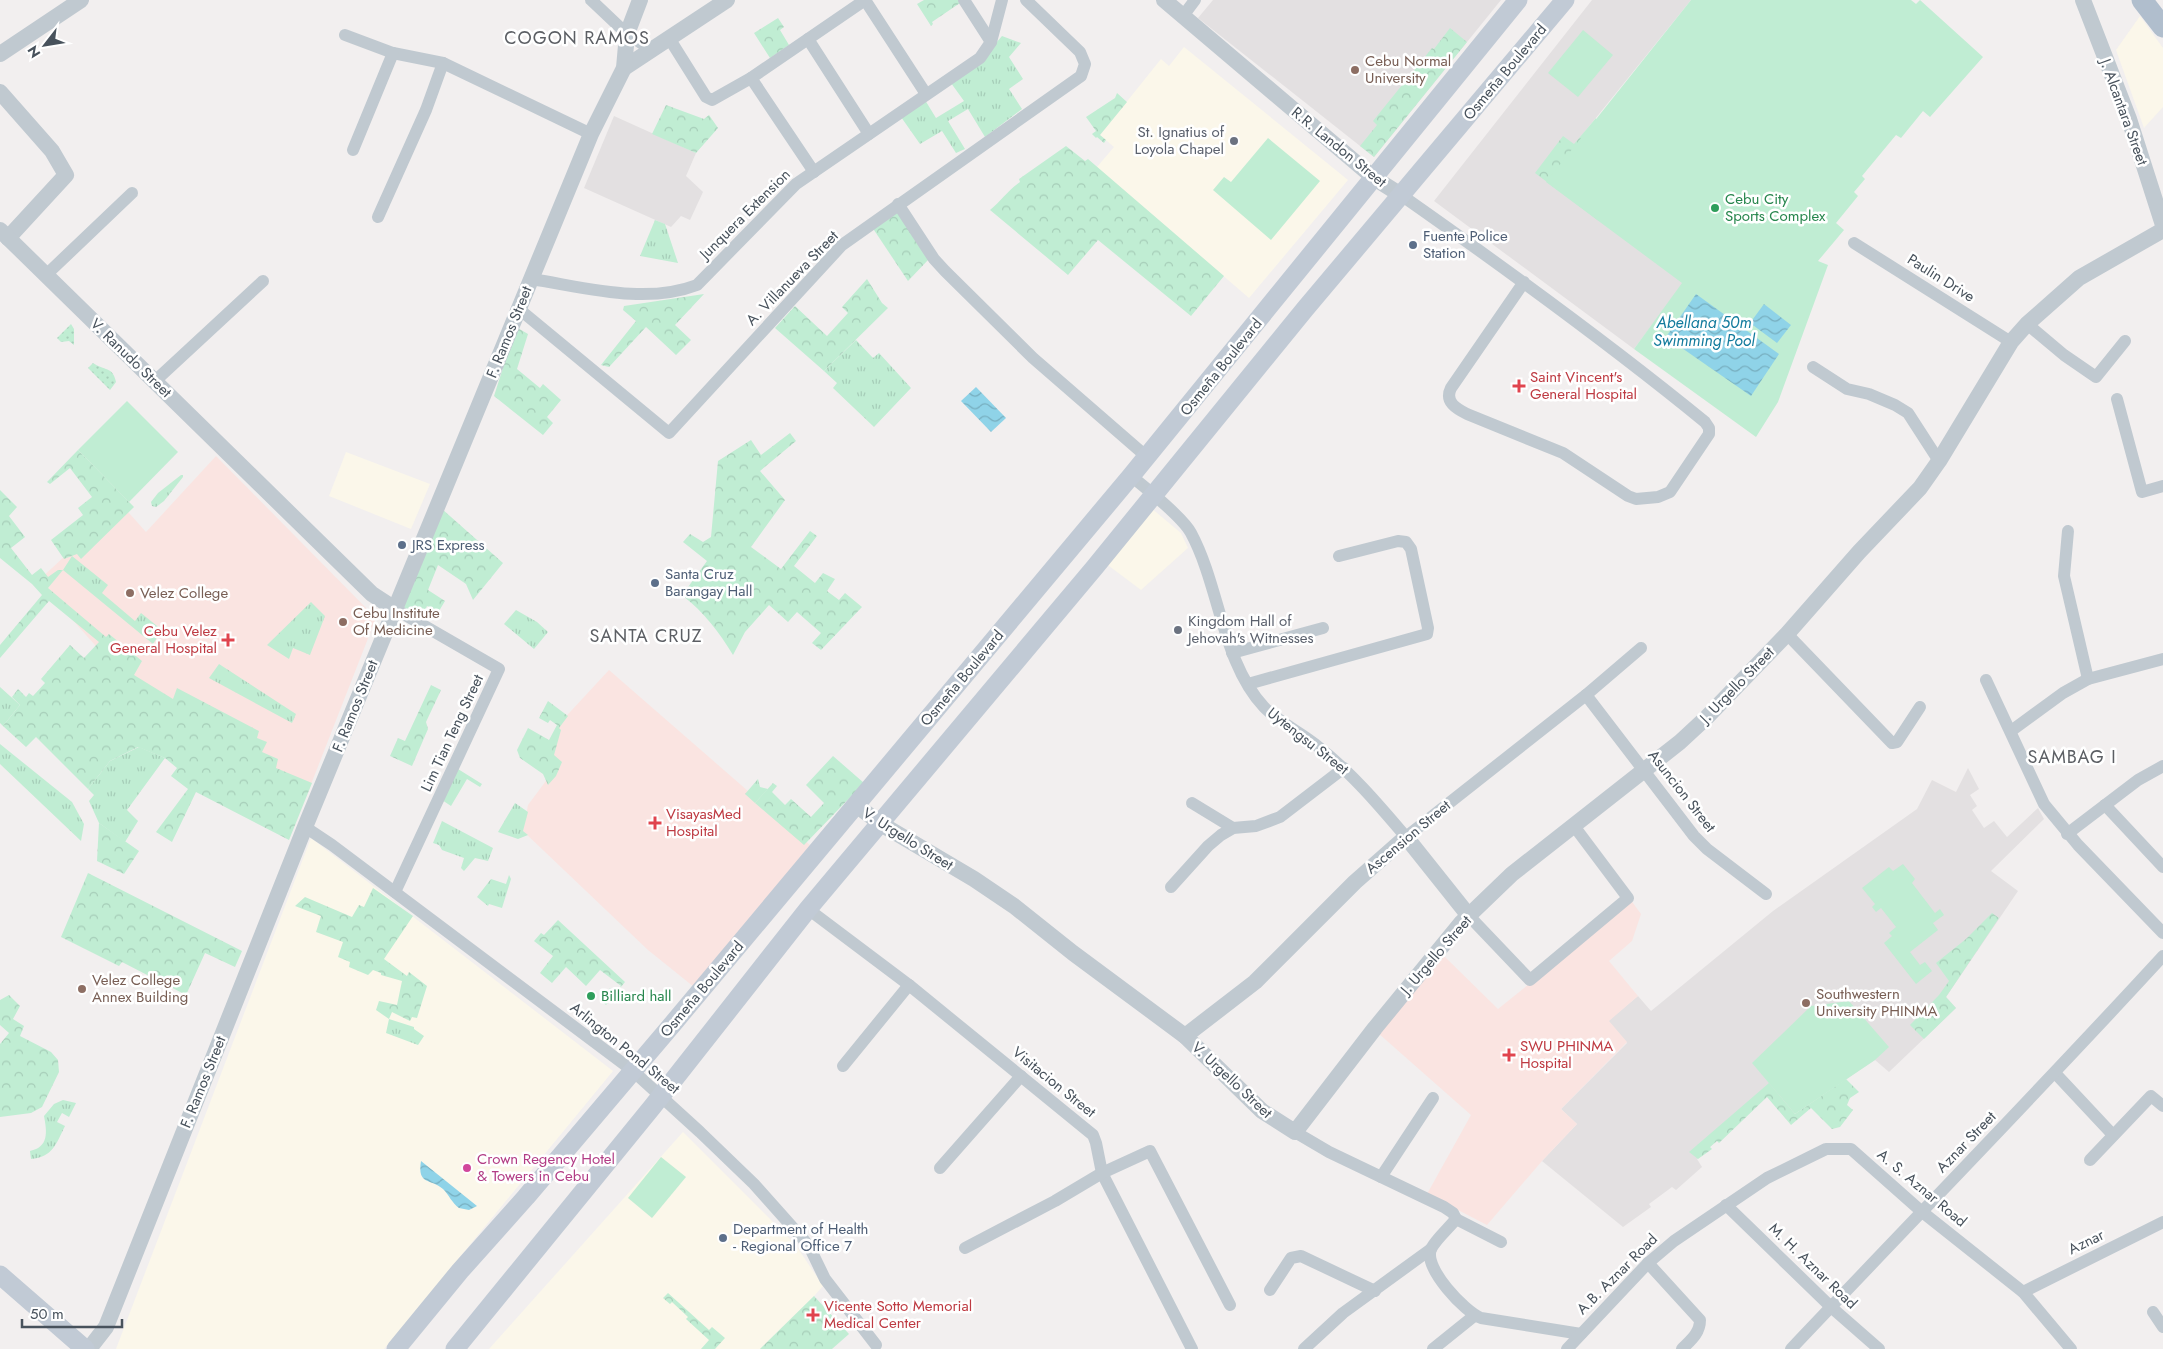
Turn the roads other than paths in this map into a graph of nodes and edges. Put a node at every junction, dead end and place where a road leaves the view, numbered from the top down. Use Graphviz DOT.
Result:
graph roads {
  1 [pos="81,0"];
  2 [pos="591,0"];
  3 [pos="640,0"];
  4 [pos="727,0"];
  5 [pos="865,0"];
  6 [pos="964,0"];
  7 [pos="1002,0"];
  8 [pos="1026,0"];
  9 [pos="1164,0"];
  10 [pos="1195,0"];
  11 [pos="1518,0"];
  12 [pos="1565,0"];
  13 [pos="2082,0"];
  14 [pos="2142,0"];
  15 [pos="1183,16"];
  16 [pos="2163,27"];
  17 [pos="627,34"];
  18 [pos="345,35"];
  19 [pos="669,38"];
  20 [pos="808,38"];
  21 [pos="991,42"];
  22 [pos="2,50"];
  23 [pos="652,50"];
  24 [pos="393,53"];
  25 [pos="443,63"];
  26 [pos="624,68"];
  27 [pos="751,78"];
  28 [pos="0,92"];
  29 [pos="926,94"];
  30 [pos="591,134"];
  31 [pos="869,134"];
  32 [pos="353,150"];
  33 [pos="814,172"];
  34 [pos="1374,178"];
  35 [pos="132,194"];
  36 [pos="1401,195"];
  37 [pos="898,204"];
  38 [pos="378,217"];
  39 [pos="2163,225"];
  40 [pos="2163,230"];
  41 [pos="4,234"];
  42 [pos="1854,243"];
  43 [pos="46,275"];
  44 [pos="531,278"];
  45 [pos="262,281"];
  46 [pos="1524,282"];
  47 [pos="519,309"];
  48 [pos="2027,324"];
  49 [pos="2125,341"];
  50 [pos="2011,342"];
  51 [pos="1813,367"];
  52 [pos="155,381"];
  53 [pos="2117,399"];
  54 [pos="1147,457"];
  55 [pos="1939,461"];
  56 [pos="1131,476"];
  57 [pos="2163,486"];
  58 [pos="1153,494"];
  59 [pos="2068,531"];
  60 [pos="1339,556"];
  61 [pos="395,609"];
  62 [pos="1323,628"];
  63 [pos="1787,634"];
  64 [pos="1641,648"];
  65 [pos="1232,653"];
  66 [pos="2163,659"];
  67 [pos="2088,679"];
  68 [pos="1986,680"];
  69 [pos="1248,684"];
  70 [pos="1586,696"];
  71 [pos="1920,707"];
  72 [pos="2011,731"];
  73 [pos="2163,766"];
  74 [pos="1344,768"];
  75 [pos="1644,771"];
  76 [pos="1192,803"];
  77 [pos="856,805"];
  78 [pos="2105,805"];
  79 [pos="881,824"];
  80 [pos="1574,826"];
  81 [pos="305,827"];
  82 [pos="1233,828"];
  83 [pos="2067,834"];
  84 [pos="1406,837"];
  85 [pos="2163,867"];
  86 [pos="1171,887"];
  87 [pos="395,892"];
  88 [pos="1766,894"];
  89 [pos="808,910"];
  90 [pos="1469,916"];
  91 [pos="2163,933"];
  92 [pos="2163,956"];
  93 [pos="909,984"];
  94 [pos="1185,1036"];
  95 [pos="843,1066"];
  96 [pos="633,1071"];
  97 [pos="2055,1073"];
  98 [pos="1021,1076"];
  99 [pos="660,1096"];
  100 [pos="1433,1098"];
  101 [pos="2163,1106"];
  102 [pos="1295,1132"];
  103 [pos="2113,1135"];
  104 [pos="2090,1160"];
  105 [pos="940,1168"];
  106 [pos="1102,1172"];
  107 [pos="1381,1177"];
  108 [pos="1726,1205"];
  109 [pos="1921,1211"];
  110 [pos="1456,1219"];
  111 [pos="2163,1222"];
  112 [pos="1501,1242"];
  113 [pos="965,1248"];
  114 [pos="1431,1249"];
  115 [pos="1648,1263"];
  116 [pos="0,1275"];
  117 [pos="1270,1290"];
  118 [pos="1375,1291"];
  119 [pos="2023,1292"];
  120 [pos="1230,1305"];
  121 [pos="1831,1307"];
  122 [pos="2153,1312"];
  123 [pos="1474,1316"];
  124 [pos="2163,1327"];
  125 [pos="1581,1334"];
  126 [pos="876,1345"];
  127 [pos="87,1349"];
  128 [pos="396,1349"];
  129 [pos="455,1349"];
  130 [pos="1192,1349"];
  131 [pos="1304,1349"];
  132 [pos="1433,1349"];
  133 [pos="1567,1349"];
  134 [pos="1682,1349"];
  135 [pos="1791,1349"];
  136 [pos="1879,1349"];
  137 [pos="2071,1349"];
  1 -- 22 [label="street"];
  2 -- 17 [label="street"];
  3 -- 17 [label="street, F. Ramos Street"];
  4 -- 19 [label="street"];
  5 -- 20 [label="street"];
  5 -- 29 [label="street"];
  6 -- 21 [label="street"];
  7 -- 21 [label="street, Junquera Extension"];
  8 -- 37 [label="street, A. Villanueva Street"];
  9 -- 15 [label="street, R.R. Landon Street"];
  10 -- 15 [label="street"];
  11 -- 34 [label="main road, Osmeña Boulevard"];
  12 -- 36 [label="main road, Osmeña Boulevard"];
  13 -- 39 [label="street, J. Alcantara Street"];
  14 -- 16 [label="main road"];
  15 -- 34 [label="street, R.R. Landon Street"];
  17 -- 23 [label="street"];
  17 -- 26 [label="street, F. Ramos Street"];
  18 -- 24 [label="street"];
  19 -- 23 [label="street"];
  19 -- 27 [label="street"];
  20 -- 27 [label="street"];
  20 -- 31 [label="street"];
  21 -- 29 [label="street, Junquera Extension"];
  23 -- 26 [label="street"];
  24 -- 25 [label="street"];
  24 -- 32 [label="street"];
  25 -- 30 [label="street"];
  25 -- 38 [label="street"];
  26 -- 30 [label="street, F. Ramos Street"];
  27 -- 33 [label="street"];
  28 -- 41 [label="street, V. Ranudo Street"];
  29 -- 31 [label="street, Junquera Extension"];
  30 -- 44 [label="street, F. Ramos Street"];
  31 -- 33 [label="street, Junquera Extension"];
  33 -- 44 [label="street, Junquera Extension"];
  34 -- 36 [label="street, R.R. Landon Street"];
  34 -- 54 [label="main road, Osmeña Boulevard"];
  35 -- 43 [label="street"];
  36 -- 46 [label="street, R.R. Landon Street"];
  36 -- 58 [label="main road, Osmeña Boulevard"];
  37 -- 47 [label="street, A. Villanueva Street"];
  37 -- 54 [label="street"];
  40 -- 48 [label="street, J. Urgello Street"];
  41 -- 43 [label="street, V. Ranudo Street"];
  42 -- 50 [label="street, Paulin Drive"];
  43 -- 52 [label="street, V. Ranudo Street"];
  44 -- 47 [label="street, F. Ramos Street"];
  45 -- 52 [label="street"];
  46 -- 46 [label="street, R.R. Landon Street"];
  47 -- 61 [label="street, F. Ramos Street"];
  48 -- 49 [label="street"];
  48 -- 50 [label="street, J. Urgello Street"];
  50 -- 55 [label="street, J. Urgello Street"];
  51 -- 55 [label="street"];
  52 -- 61 [label="street, V. Ranudo Street"];
  53 -- 57 [label="street"];
  54 -- 56 [label="main road, Osmeña Boulevard"];
  55 -- 63 [label="street, J. Urgello Street"];
  56 -- 58 [label="street, Uytengsu Street"];
  56 -- 77 [label="main road, Osmeña Boulevard"];
  58 -- 65 [label="street, Uytengsu Street"];
  58 -- 79 [label="main road, Osmeña Boulevard"];
  59 -- 67 [label="street"];
  60 -- 69 [label="street"];
  61 -- 81 [label="street, F. Ramos Street"];
  61 -- 87 [label="street, Lim Tian Teng Street"];
  62 -- 65 [label="street"];
  63 -- 71 [label="street"];
  63 -- 75 [label="street, J. Urgello Street"];
  64 -- 70 [label="street, Ascension Street"];
  65 -- 69 [label="street, Uytengsu Street"];
  66 -- 67 [label="street"];
  67 -- 72 [label="street"];
  68 -- 72 [label="street"];
  69 -- 74 [label="street, Uytengsu Street"];
  70 -- 75 [label="street, Asuncion Street"];
  70 -- 84 [label="street, Ascension Street"];
  72 -- 83 [label="street"];
  73 -- 78 [label="street"];
  74 -- 82 [label="street"];
  74 -- 84 [label="street, Uytengsu Street"];
  75 -- 80 [label="street, J. Urgello Street"];
  75 -- 88 [label="street, Asuncion Street"];
  76 -- 82 [label="street"];
  77 -- 79 [label="street, V. Urgello Street"];
  77 -- 96 [label="main road, Osmeña Boulevard"];
  78 -- 83 [label="street"];
  78 -- 85 [label="street"];
  79 -- 89 [label="main road, Osmeña Boulevard"];
  79 -- 94 [label="street, V. Urgello Street"];
  80 -- 90 [label="street, J. Urgello Street"];
  80 -- 90 [label="street"];
  81 -- 87 [label="street, Arlington Pond Street"];
  81 -- 127 [label="street, F. Ramos Street"];
  82 -- 86 [label="street"];
  83 -- 91 [label="street"];
  84 -- 90 [label="street, Uytengsu Street"];
  84 -- 94 [label="street, Ascension Street"];
  87 -- 96 [label="street, Arlington Pond Street"];
  89 -- 93 [label="street, Visitacion Street"];
  89 -- 99 [label="main road, Osmeña Boulevard"];
  90 -- 102 [label="street, J. Urgello Street"];
  92 -- 97 [label="street, Aznar Street"];
  93 -- 95 [label="street"];
  93 -- 98 [label="street, Visitacion Street"];
  94 -- 102 [label="street, V. Urgello Street"];
  96 -- 99 [label="street, Arlington Pond Street"];
  96 -- 128 [label="main road, Osmeña Boulevard"];
  97 -- 103 [label="street"];
  97 -- 109 [label="street, Aznar Street"];
  98 -- 105 [label="street"];
  98 -- 106 [label="street, Visitacion Street"];
  99 -- 126 [label="street, Arlington Pond Street"];
  99 -- 129 [label="main road, Osmeña Boulevard"];
  100 -- 107 [label="street"];
  101 -- 103 [label="street"];
  102 -- 107 [label="street, V. Urgello Street"];
  103 -- 104 [label="street"];
  106 -- 113 [label="street"];
  106 -- 120 [label="street"];
  106 -- 130 [label="street, Visitacion Street"];
  107 -- 110 [label="street, V. Urgello Street"];
  108 -- 109 [label="street, A. S. Aznar Road"];
  108 -- 115 [label="street, A.B. Aznar Road"];
  108 -- 121 [label="street, M. H. Aznar Road"];
  109 -- 119 [label="street, A. S. Aznar Road"];
  109 -- 121 [label="street, Aznar Street"];
  110 -- 112 [label="street, V. Urgello Street"];
  110 -- 114 [label="street"];
  111 -- 119 [label="street, Aznar"];
  114 -- 118 [label="street"];
  114 -- 123 [label="street"];
  115 -- 125 [label="street, A.B. Aznar Road"];
  115 -- 134 [label="street"];
  116 -- 127 [label="main road"];
  117 -- 118 [label="street"];
  118 -- 131 [label="street"];
  119 -- 137 [label="street, A. S. Aznar Road"];
  121 -- 135 [label="street, Aznar Street"];
  121 -- 136 [label="street, M. H. Aznar Road"];
  122 -- 124 [label="street"];
  123 -- 125 [label="street"];
  123 -- 132 [label="street"];
  125 -- 133 [label="street, A.B. Aznar Road"];
}
